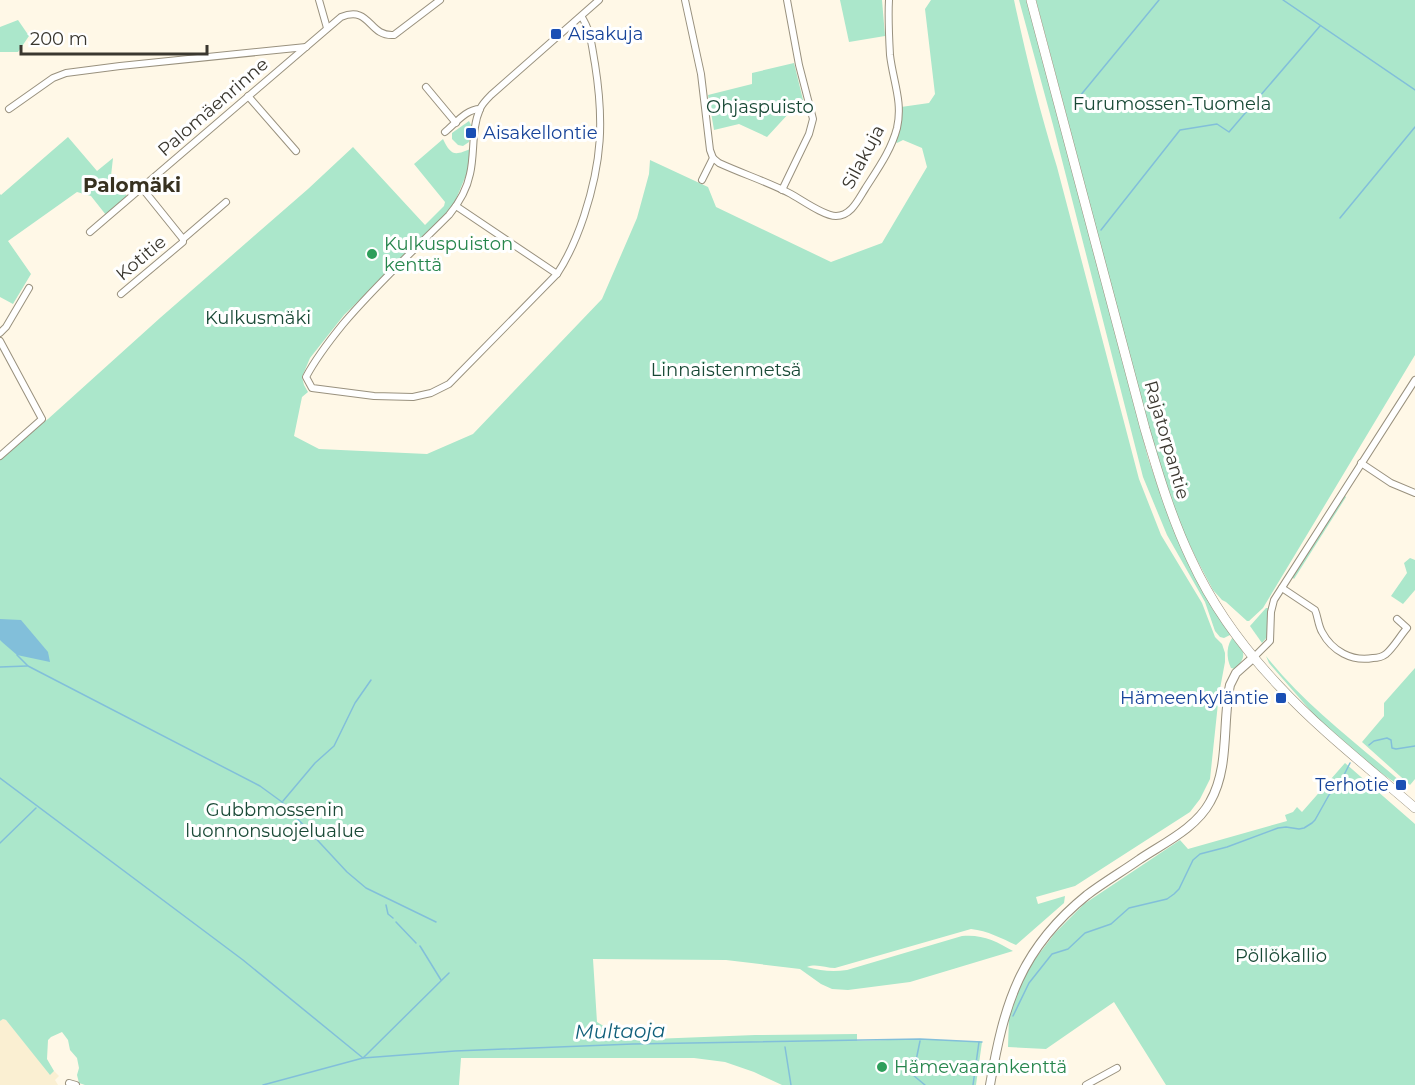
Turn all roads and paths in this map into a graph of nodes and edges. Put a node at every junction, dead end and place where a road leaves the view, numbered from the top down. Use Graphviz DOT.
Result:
graph roads {
  1 [pos="320,0"];
  2 [pos="440,0"];
  3 [pos="599,0"];
  4 [pos="685,0"];
  5 [pos="787,0"];
  6 [pos="889,0"];
  7 [pos="1032,0"];
  8 [pos="581,16"];
  9 [pos="327,28"];
  10 [pos="306,47"];
  11 [pos="426,87"];
  12 [pos="248,96"];
  13 [pos="9,109"];
  14 [pos="480,109"];
  15 [pos="456,123"];
  16 [pos="445,132"];
  17 [pos="296,151"];
  18 [pos="713,158"];
  19 [pos="702,180"];
  20 [pos="142,188"];
  21 [pos="782,190"];
  22 [pos="226,202"];
  23 [pos="456,206"];
  24 [pos="90,232"];
  25 [pos="183,238"];
  26 [pos="557,274"];
  27 [pos="29,288"];
  28 [pos="121,294"];
  29 [pos="0,333"];
  30 [pos="0,341"];
  31 [pos="1415,380"];
  32 [pos="0,456"];
  33 [pos="1361,463"];
  34 [pos="1415,492"];
  35 [pos="1282,588"];
  36 [pos="1398,619"];
  37 [pos="1254,657"];
  38 [pos="1415,808"];
  39 [pos="1117,1068"];
  40 [pos="69,1083"];
  41 [pos="76,1085"];
  42 [pos="990,1085"];
  43 [pos="1086,1085"];
  1 -- 9 [label="street"];
  2 -- 9 [label="street, Palomäenrinne"];
  3 -- 8 [label="street"];
  4 -- 18 [label="street"];
  5 -- 21 [label="street"];
  6 -- 21 [label="street, Silakuja"];
  7 -- 37 [label="main road, Rajatorpantie"];
  8 -- 14 [label="street"];
  8 -- 26 [label="street"];
  9 -- 10 [label="street, Palomäenrinne"];
  10 -- 12 [label="street, Palomäenrinne"];
  10 -- 13 [label="street"];
  11 -- 15 [label="street"];
  12 -- 17 [label="street"];
  12 -- 20 [label="street, Palomäenrinne"];
  14 -- 15 [label="street"];
  14 -- 23 [label="street"];
  15 -- 16 [label="street"];
  18 -- 19 [label="street"];
  18 -- 21 [label="street, Silakuja"];
  20 -- 24 [label="street, Palomäenrinne"];
  20 -- 25 [label="street, Kotitie"];
  22 -- 25 [label="street"];
  23 -- 26 [label="street"];
  23 -- 26 [label="street"];
  25 -- 28 [label="street, Kotitie"];
  27 -- 29 [label="street"];
  30 -- 32 [label="street"];
  31 -- 33 [label="street"];
  33 -- 34 [label="street"];
  33 -- 35 [label="street"];
  35 -- 36 [label="street"];
  35 -- 37 [label="street"];
  37 -- 38 [label="main road, Rajatorpantie"];
  37 -- 42 [label="street"];
  39 -- 43 [label="street"];
  40 -- 41 [label="street"];
}
